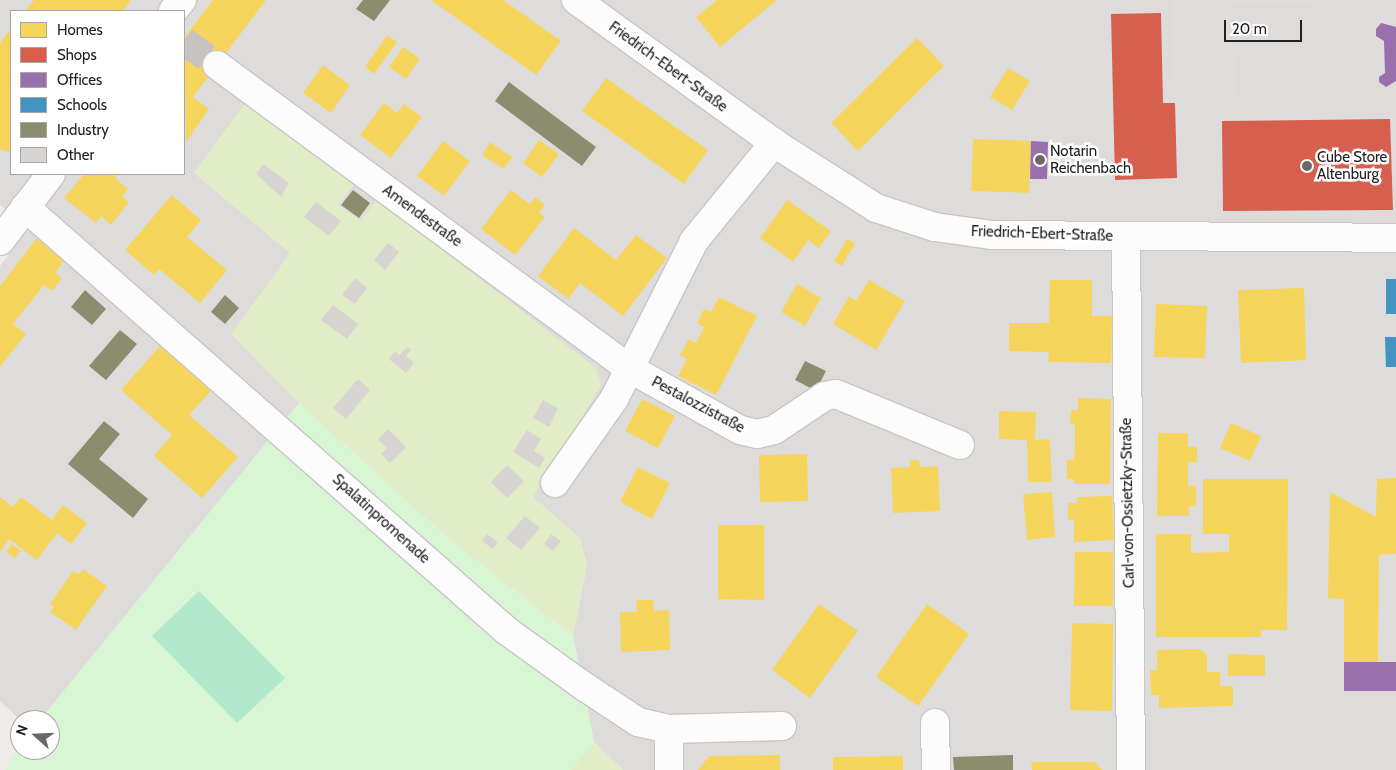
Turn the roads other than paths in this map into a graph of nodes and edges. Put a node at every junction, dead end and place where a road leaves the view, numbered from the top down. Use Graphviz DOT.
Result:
graph roads {
  1 [pos="576,0"];
  2 [pos="216,65"];
  3 [pos="774,144"];
  4 [pos="50,175"];
  5 [pos="25,207"];
  6 [pos="1126,236"];
  7 [pos="1396,238"];
  8 [pos="0,242"];
  9 [pos="627,367"];
  10 [pos="960,445"];
  11 [pos="555,483"];
  12 [pos="935,723"];
  13 [pos="782,726"];
  14 [pos="669,729"];
  15 [pos="669,770"];
  16 [pos="936,770"];
  17 [pos="1131,770"];
  1 -- 3 [label="street, Friedrich-Ebert-Straße"];
  2 -- 9 [label="street, Amendestraße"];
  3 -- 6 [label="street, Friedrich-Ebert-Straße"];
  3 -- 9 [label="street"];
  4 -- 5 [label="street"];
  5 -- 8 [label="street"];
  5 -- 14 [label="street, Spalatinpromenade"];
  6 -- 7 [label="street, Friedrich-Ebert-Straße"];
  6 -- 17 [label="street, Carl-von-Ossietzky-Straße"];
  9 -- 10 [label="street, Pestalozzistraße"];
  9 -- 11 [label="street"];
  12 -- 16 [label="street"];
  13 -- 14 [label="street, Spalatinpromenade"];
  14 -- 15 [label="street"];
}
